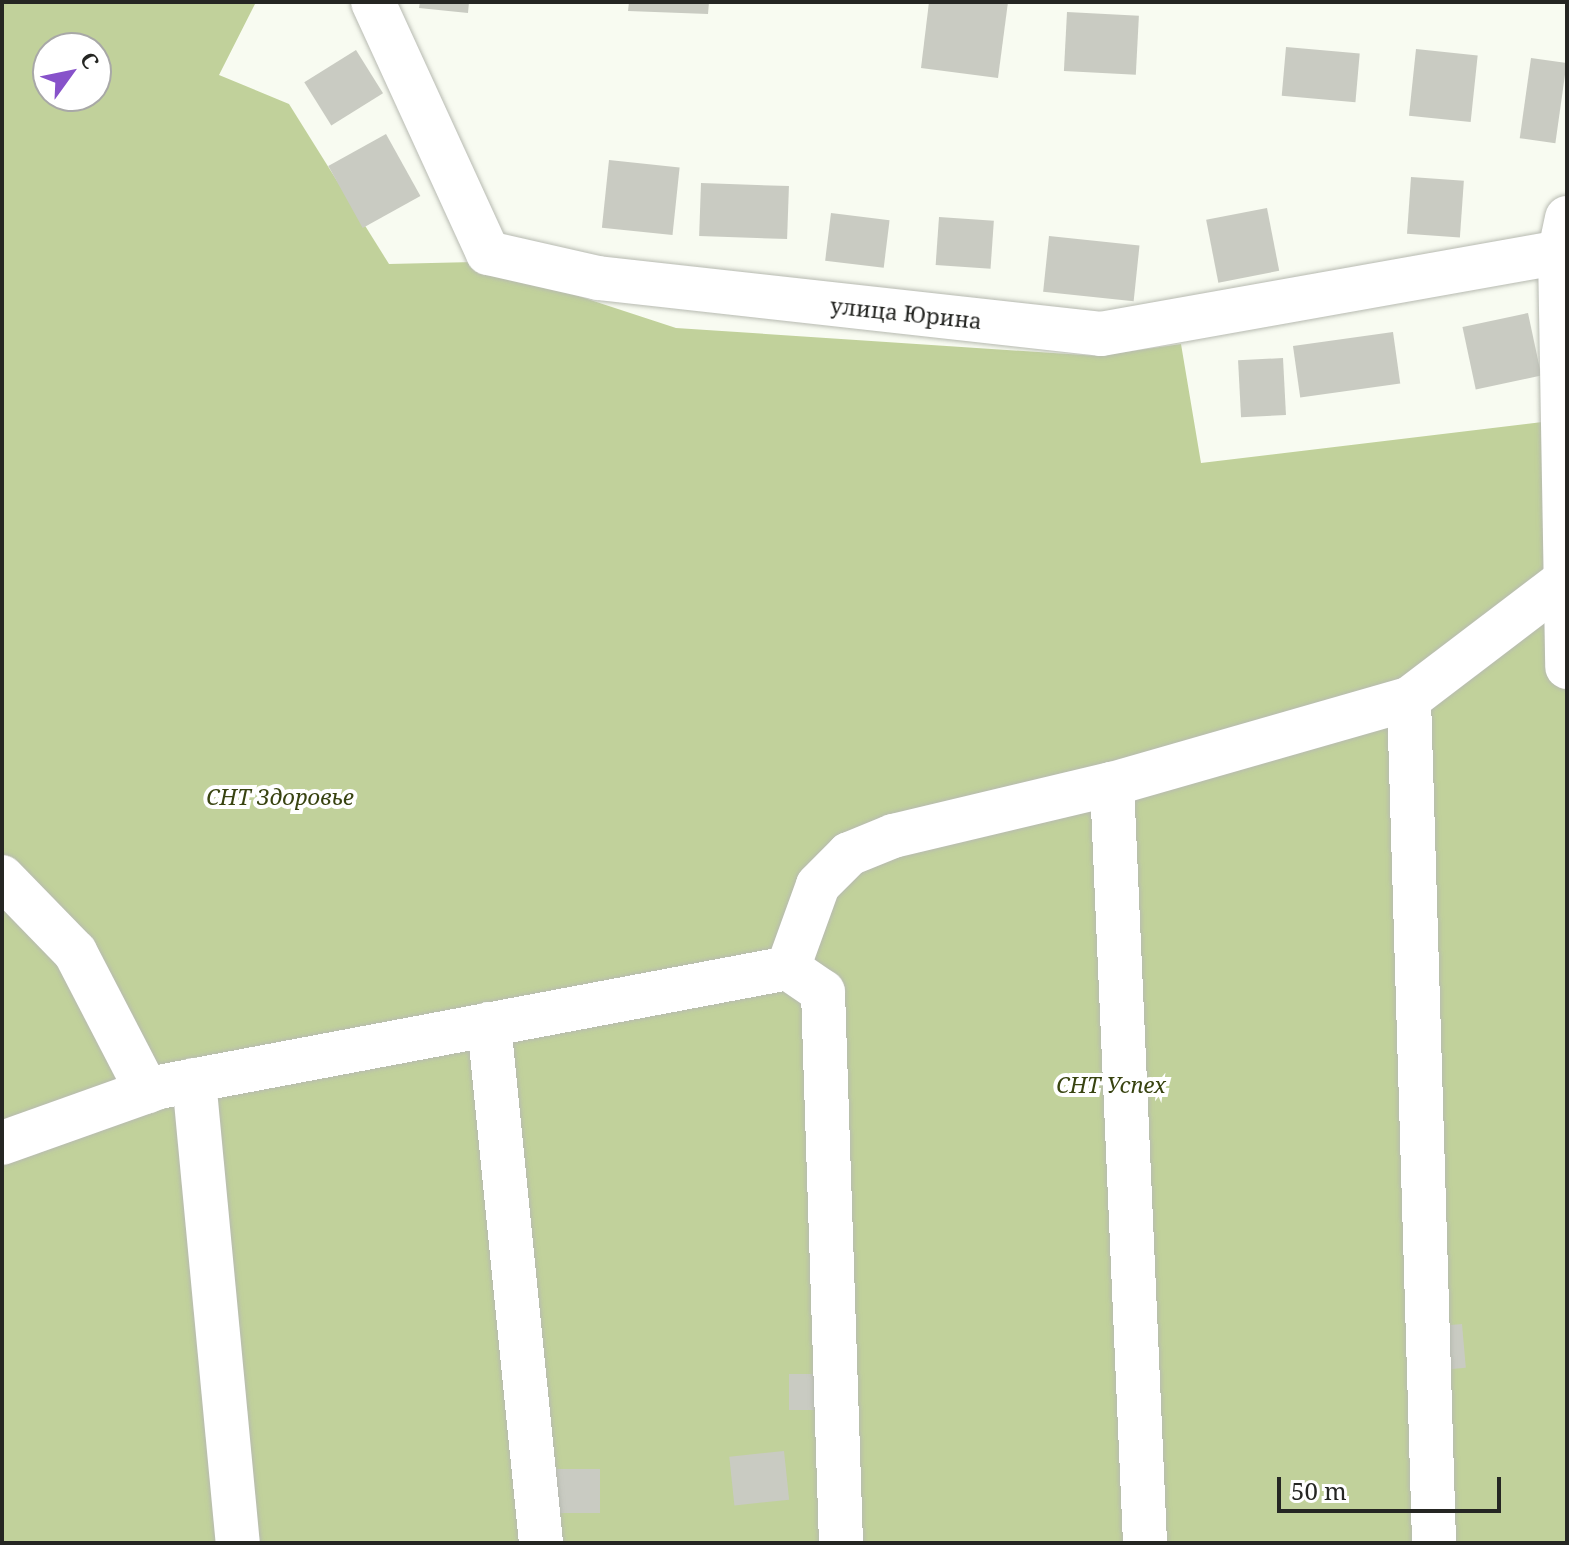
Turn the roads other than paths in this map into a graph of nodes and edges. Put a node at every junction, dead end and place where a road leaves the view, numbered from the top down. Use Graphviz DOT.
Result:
graph roads {
  1 [pos="373,2"];
  2 [pos="1564,235"];
  3 [pos="1561,583"];
  4 [pos="1567,667"];
  5 [pos="1409,699"];
  6 [pos="1112,784"];
  7 [pos="2,877"];
  8 [pos="788,968"];
  9 [pos="489,1024"];
  10 [pos="194,1080"];
  11 [pos="147,1091"];
  12 [pos="2,1143"];
  13 [pos="238,1543"];
  14 [pos="541,1543"];
  15 [pos="841,1543"];
  16 [pos="1145,1543"];
  17 [pos="1434,1543"];
  1 -- 2 [label="street, улица Юрина"];
  2 -- 3 [label="street"];
  3 -- 4 [label="street"];
  3 -- 5 [label="street"];
  5 -- 6 [label="street"];
  5 -- 17 [label="street"];
  6 -- 8 [label="street"];
  6 -- 16 [label="street"];
  7 -- 11 [label="street"];
  8 -- 9 [label="street"];
  8 -- 15 [label="street"];
  9 -- 10 [label="street"];
  9 -- 14 [label="street"];
  10 -- 11 [label="street"];
  10 -- 13 [label="street"];
  11 -- 12 [label="street"];
}
